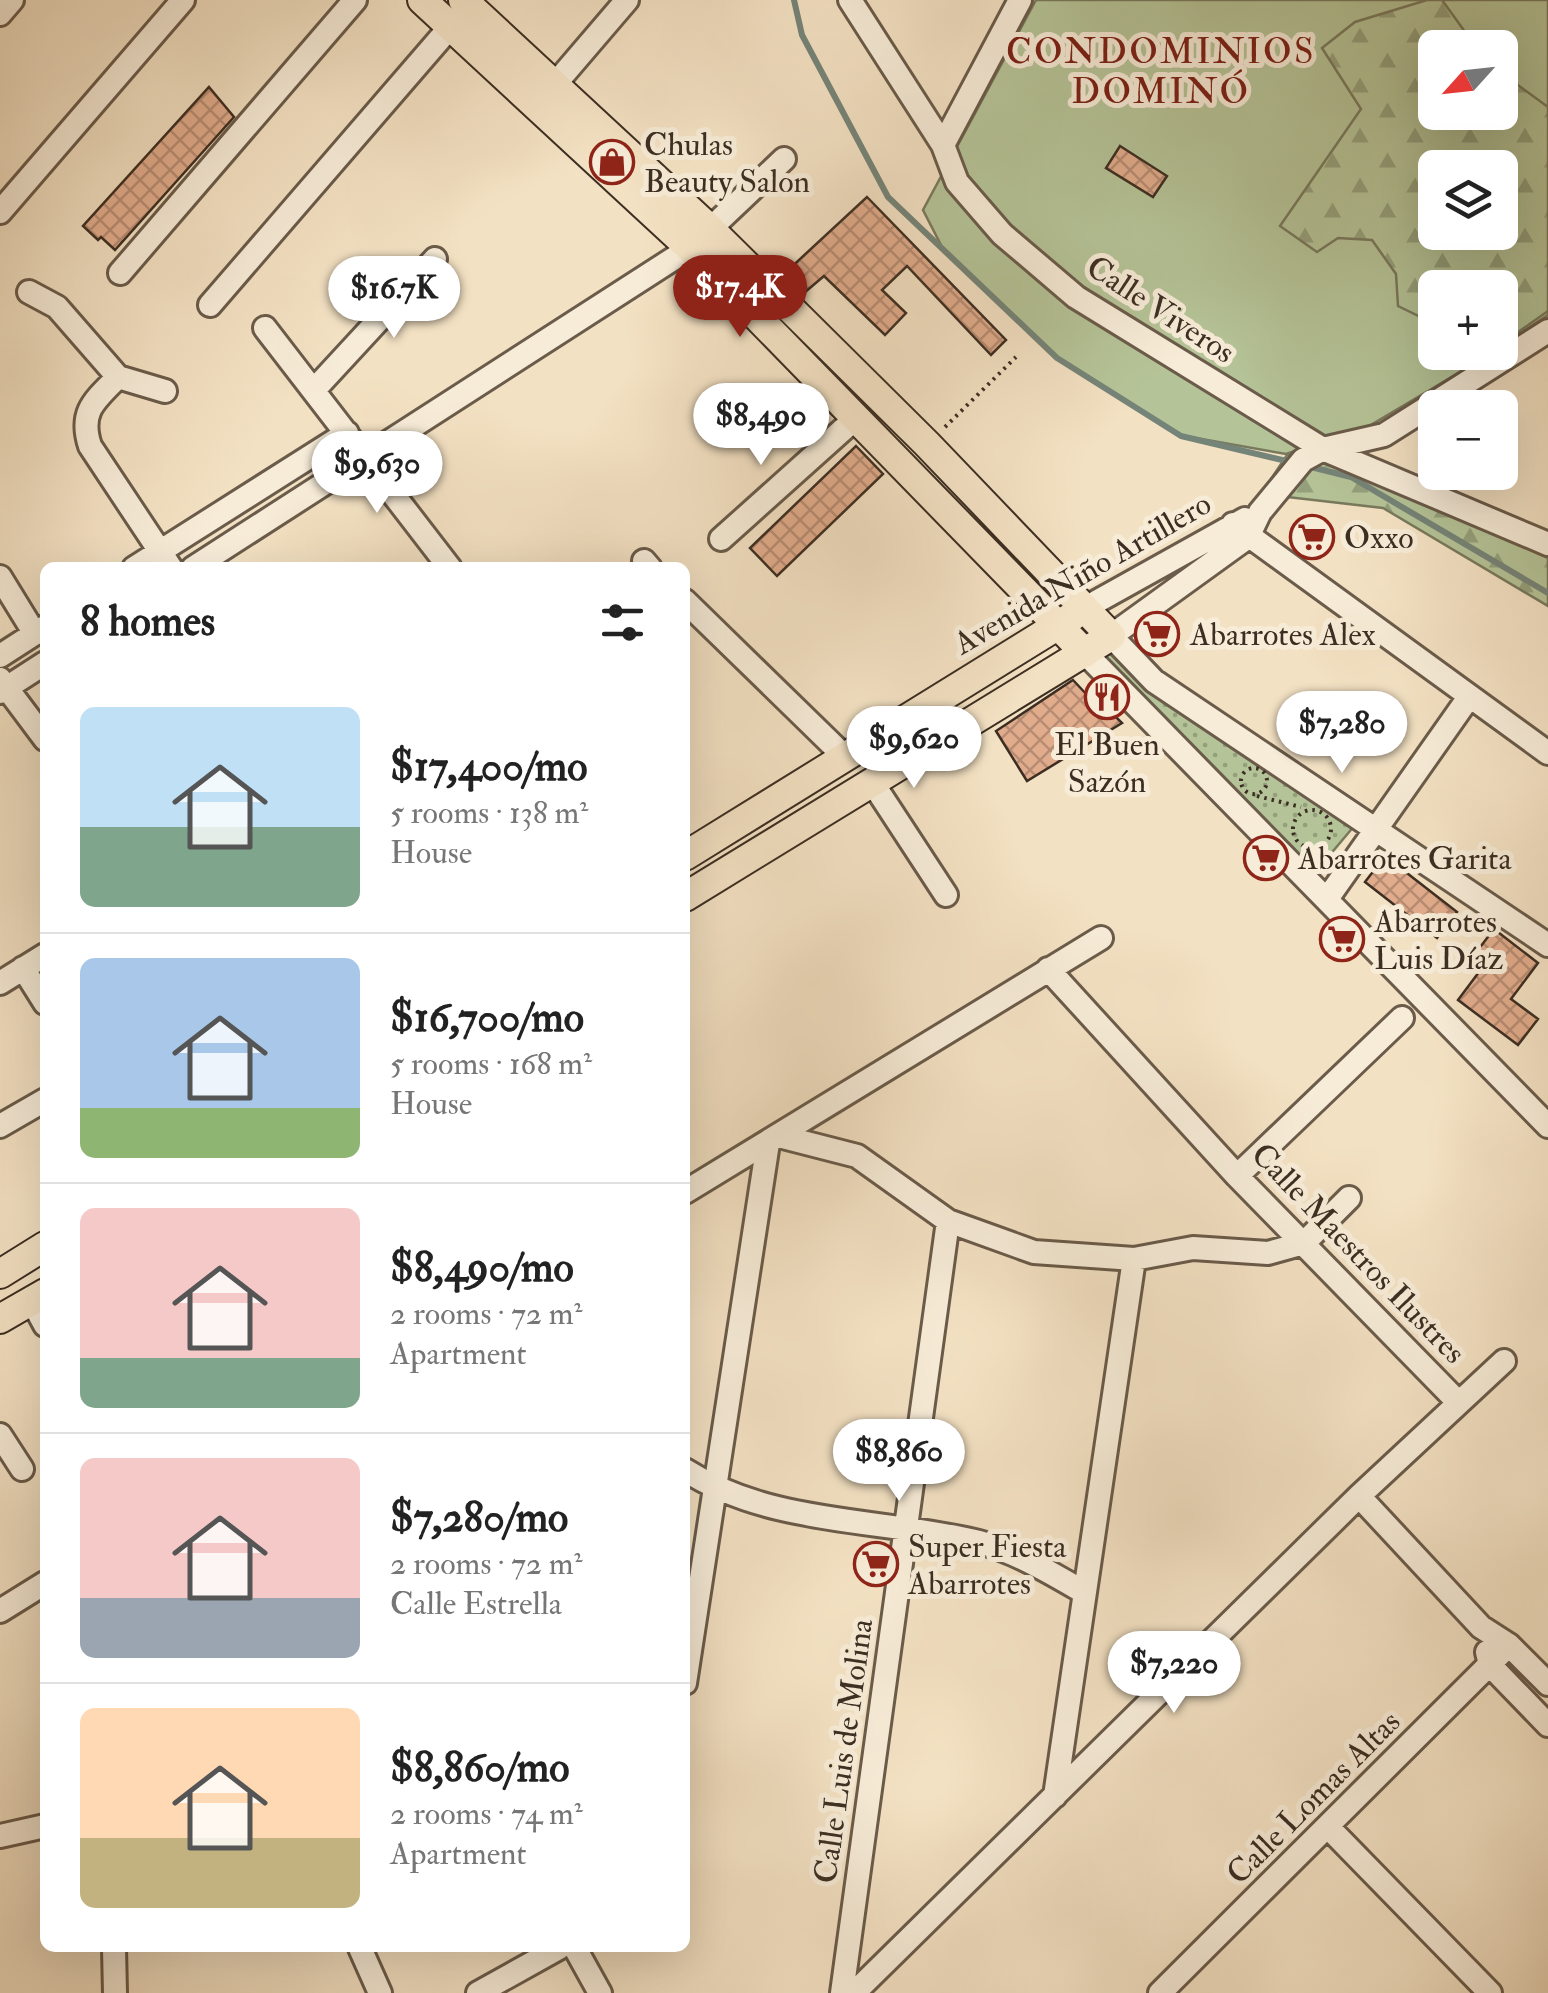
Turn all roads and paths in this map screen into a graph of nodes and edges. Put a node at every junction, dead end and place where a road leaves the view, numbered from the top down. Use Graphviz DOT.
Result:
graph roads {
  1 [pos="12,0"];
  2 [pos="183,0"];
  3 [pos="339,0"];
  4 [pos="355,0"];
  5 [pos="422,0"];
  6 [pos="627,0"];
  7 [pos="1020,0"];
  8 [pos="855,4"];
  9 [pos="457,13"];
  10 [pos="0,14"];
  11 [pos="316,49"];
  12 [pos="556,83"];
  13 [pos="942,145"];
  14 [pos="784,159"];
  15 [pos="0,212"];
  16 [pos="700,239"];
  17 [pos="435,260"];
  18 [pos="120,273"];
  19 [pos="30,292"];
  20 [pos="210,305"];
  21 [pos="265,328"];
  22 [pos="1548,331"];
  23 [pos="1016,357"];
  24 [pos="118,377"];
  25 [pos="314,390"];
  26 [pos="165,391"];
  27 [pos="857,417"];
  28 [pos="347,432"];
  29 [pos="927,444"];
  30 [pos="1313,454"];
  31 [pos="365,458"];
  32 [pos="1241,530"];
  33 [pos="721,539"];
  34 [pos="1548,544"];
  35 [pos="166,559"];
  36 [pos="202,562"];
  37 [pos="445,562"];
  38 [pos="0,577"];
  39 [pos="690,606"];
  40 [pos="1087,607"];
  41 [pos="1060,624"];
  42 [pos="40,630"];
  43 [pos="1112,636"];
  44 [pos="1085,653"];
  45 [pos="0,656"];
  46 [pos="40,666"];
  47 [pos="2,686"];
  48 [pos="1469,697"];
  49 [pos="40,733"];
  50 [pos="1548,752"];
  51 [pos="844,756"];
  52 [pos="872,782"];
  53 [pos="1253,794"];
  54 [pos="1316,810"];
  55 [pos="1376,830"];
  56 [pos="690,853"];
  57 [pos="690,885"];
  58 [pos="946,896"];
  59 [pos="1327,899"];
  60 [pos="1101,938"];
  61 [pos="1548,945"];
  62 [pos="40,958"];
  63 [pos="23,968"];
  64 [pos="1048,969"];
  65 [pos="0,983"];
  66 [pos="40,996"];
  67 [pos="1402,1018"];
  68 [pos="40,1103"];
  69 [pos="0,1126"];
  70 [pos="1548,1126"];
  71 [pos="774,1139"];
  72 [pos="1237,1176"];
  73 [pos="690,1189"];
  74 [pos="1349,1198"];
  75 [pos="948,1221"];
  76 [pos="1304,1243"];
  77 [pos="40,1249"];
  78 [pos="1134,1259"];
  79 [pos="0,1274"];
  80 [pos="40,1306"];
  81 [pos="0,1319"];
  82 [pos="1504,1361"];
  83 [pos="1458,1401"];
  84 [pos="0,1434"];
  85 [pos="22,1469"];
  86 [pos="690,1473"];
  87 [pos="717,1491"];
  88 [pos="1358,1496"];
  89 [pos="906,1532"];
  90 [pos="40,1586"];
  91 [pos="1082,1591"];
  92 [pos="0,1611"];
  93 [pos="1481,1627"];
  94 [pos="1508,1645"];
  95 [pos="690,1653"];
  96 [pos="1490,1665"];
  97 [pos="1548,1684"];
  98 [pos="1548,1725"];
  99 [pos="1055,1796"];
  100 [pos="40,1827"];
  101 [pos="1329,1828"];
  102 [pos="0,1836"];
  103 [pos="114,1952"];
  104 [pos="362,1952"];
  105 [pos="551,1952"];
  106 [pos="578,1952"];
  107 [pos="1171,1989"];
  108 [pos="115,1993"];
  109 [pos="380,1993"];
  110 [pos="478,1993"];
  111 [pos="600,1993"];
  112 [pos="842,1993"];
  113 [pos="854,1993"];
  114 [pos="1490,1993"];
  1 -- 10 [label="street"];
  2 -- 15 [label="street"];
  3 -- 11 [label="street"];
  4 -- 11 [label="street"];
  5 -- 9 [label="main road"];
  6 -- 12 [label="street"];
  7 -- 13 [label="street"];
  8 -- 13 [label="street, Calle Viveros"];
  9 -- 12 [label="main road"];
  9 -- 16 [label="main road"];
  9 -- 20 [label="street"];
  11 -- 18 [label="street"];
  12 -- 16 [label="main road"];
  13 -- 30 [label="street, Calle Viveros"];
  14 -- 16 [label="street"];
  16 -- 27 [label="main road"];
  16 -- 29 [label="main road"];
  16 -- 31 [label="street"];
  17 -- 25 [label="street"];
  19 -- 24 [label="street"];
  21 -- 25 [label="street"];
  22 -- 30 [label="street"];
  23 -- 29 [label="path"];
  24 -- 26 [label="street"];
  24 -- 35 [label="street"];
  25 -- 28 [label="street"];
  27 -- 33 [label="street"];
  27 -- 41 [label="main road"];
  28 -- 31 [label="street"];
  28 -- 35 [label="street"];
  29 -- 40 [label="main road"];
  30 -- 32 [label="street, Avenida Niño Artillero"];
  30 -- 34 [label="street, Calle Viveros"];
  31 -- 36 [label="street"];
  31 -- 37 [label="street"];
  32 -- 40 [label="street, Avenida Niño Artillero"];
  32 -- 43 [label="street, Avenida Niño Artillero"];
  32 -- 48 [label="street"];
  38 -- 42 [label="street"];
  39 -- 51 [label="street"];
  40 -- 41 [label="main road, Avenida Niño Artillero"];
  40 -- 43 [label="main road"];
  41 -- 44 [label="main road"];
  41 -- 51 [label="main road, Avenida Niño Artillero"];
  42 -- 45 [label="street"];
  43 -- 44 [label="main road, Avenida Niño Artillero"];
  43 -- 55 [label="street"];
  44 -- 52 [label="main road, Avenida Niño Artillero"];
  44 -- 59 [label="street"];
  46 -- 47 [label="street"];
  47 -- 49 [label="street"];
  48 -- 50 [label="street"];
  48 -- 55 [label="street"];
  51 -- 56 [label="main road, Avenida Niño Artillero"];
  52 -- 57 [label="main road, Avenida Niño Artillero"];
  52 -- 58 [label="street"];
  53 -- 53 [label="path"];
  53 -- 54 [label="path"];
  54 -- 54 [label="path"];
  55 -- 59 [label="street"];
  55 -- 61 [label="street"];
  59 -- 70 [label="street"];
  60 -- 64 [label="street"];
  62 -- 63 [label="street"];
  63 -- 65 [label="street"];
  63 -- 66 [label="street"];
  64 -- 71 [label="street"];
  64 -- 72 [label="street, Calle Maestros Ilustres"];
  67 -- 72 [label="street"];
  68 -- 69 [label="street"];
  71 -- 73 [label="street"];
  71 -- 75 [label="street"];
  71 -- 87 [label="street"];
  72 -- 76 [label="street, Calle Maestros Ilustres"];
  74 -- 76 [label="street"];
  75 -- 78 [label="street"];
  75 -- 89 [label="street, Calle Luis de Molina"];
  76 -- 78 [label="street"];
  76 -- 83 [label="street, Calle Maestros Ilustres"];
  77 -- 79 [label="main road"];
  78 -- 91 [label="street"];
  80 -- 81 [label="main road"];
  82 -- 83 [label="street"];
  83 -- 88 [label="street, Calle Maestros Ilustres"];
  84 -- 85 [label="street"];
  86 -- 87 [label="street"];
  87 -- 89 [label="street"];
  87 -- 95 [label="street"];
  88 -- 93 [label="street"];
  88 -- 99 [label="street, Calle Maestros Ilustres"];
  89 -- 91 [label="street"];
  89 -- 112 [label="street, Calle Luis de Molina"];
  90 -- 92 [label="street"];
  91 -- 99 [label="street"];
  93 -- 94 [label="street"];
  93 -- 96 [label="street"];
  94 -- 96 [label="street, Calle Lomas Altas"];
  94 -- 97 [label="street"];
  96 -- 98 [label="street"];
  96 -- 101 [label="street, Calle Lomas Altas"];
  99 -- 113 [label="street, Calle Maestros Ilustres"];
  100 -- 102 [label="street"];
  101 -- 107 [label="street, Calle Lomas Altas"];
  101 -- 114 [label="street"];
  103 -- 108 [label="street"];
  104 -- 109 [label="street"];
  105 -- 110 [label="street"];
  106 -- 111 [label="street"];
}
